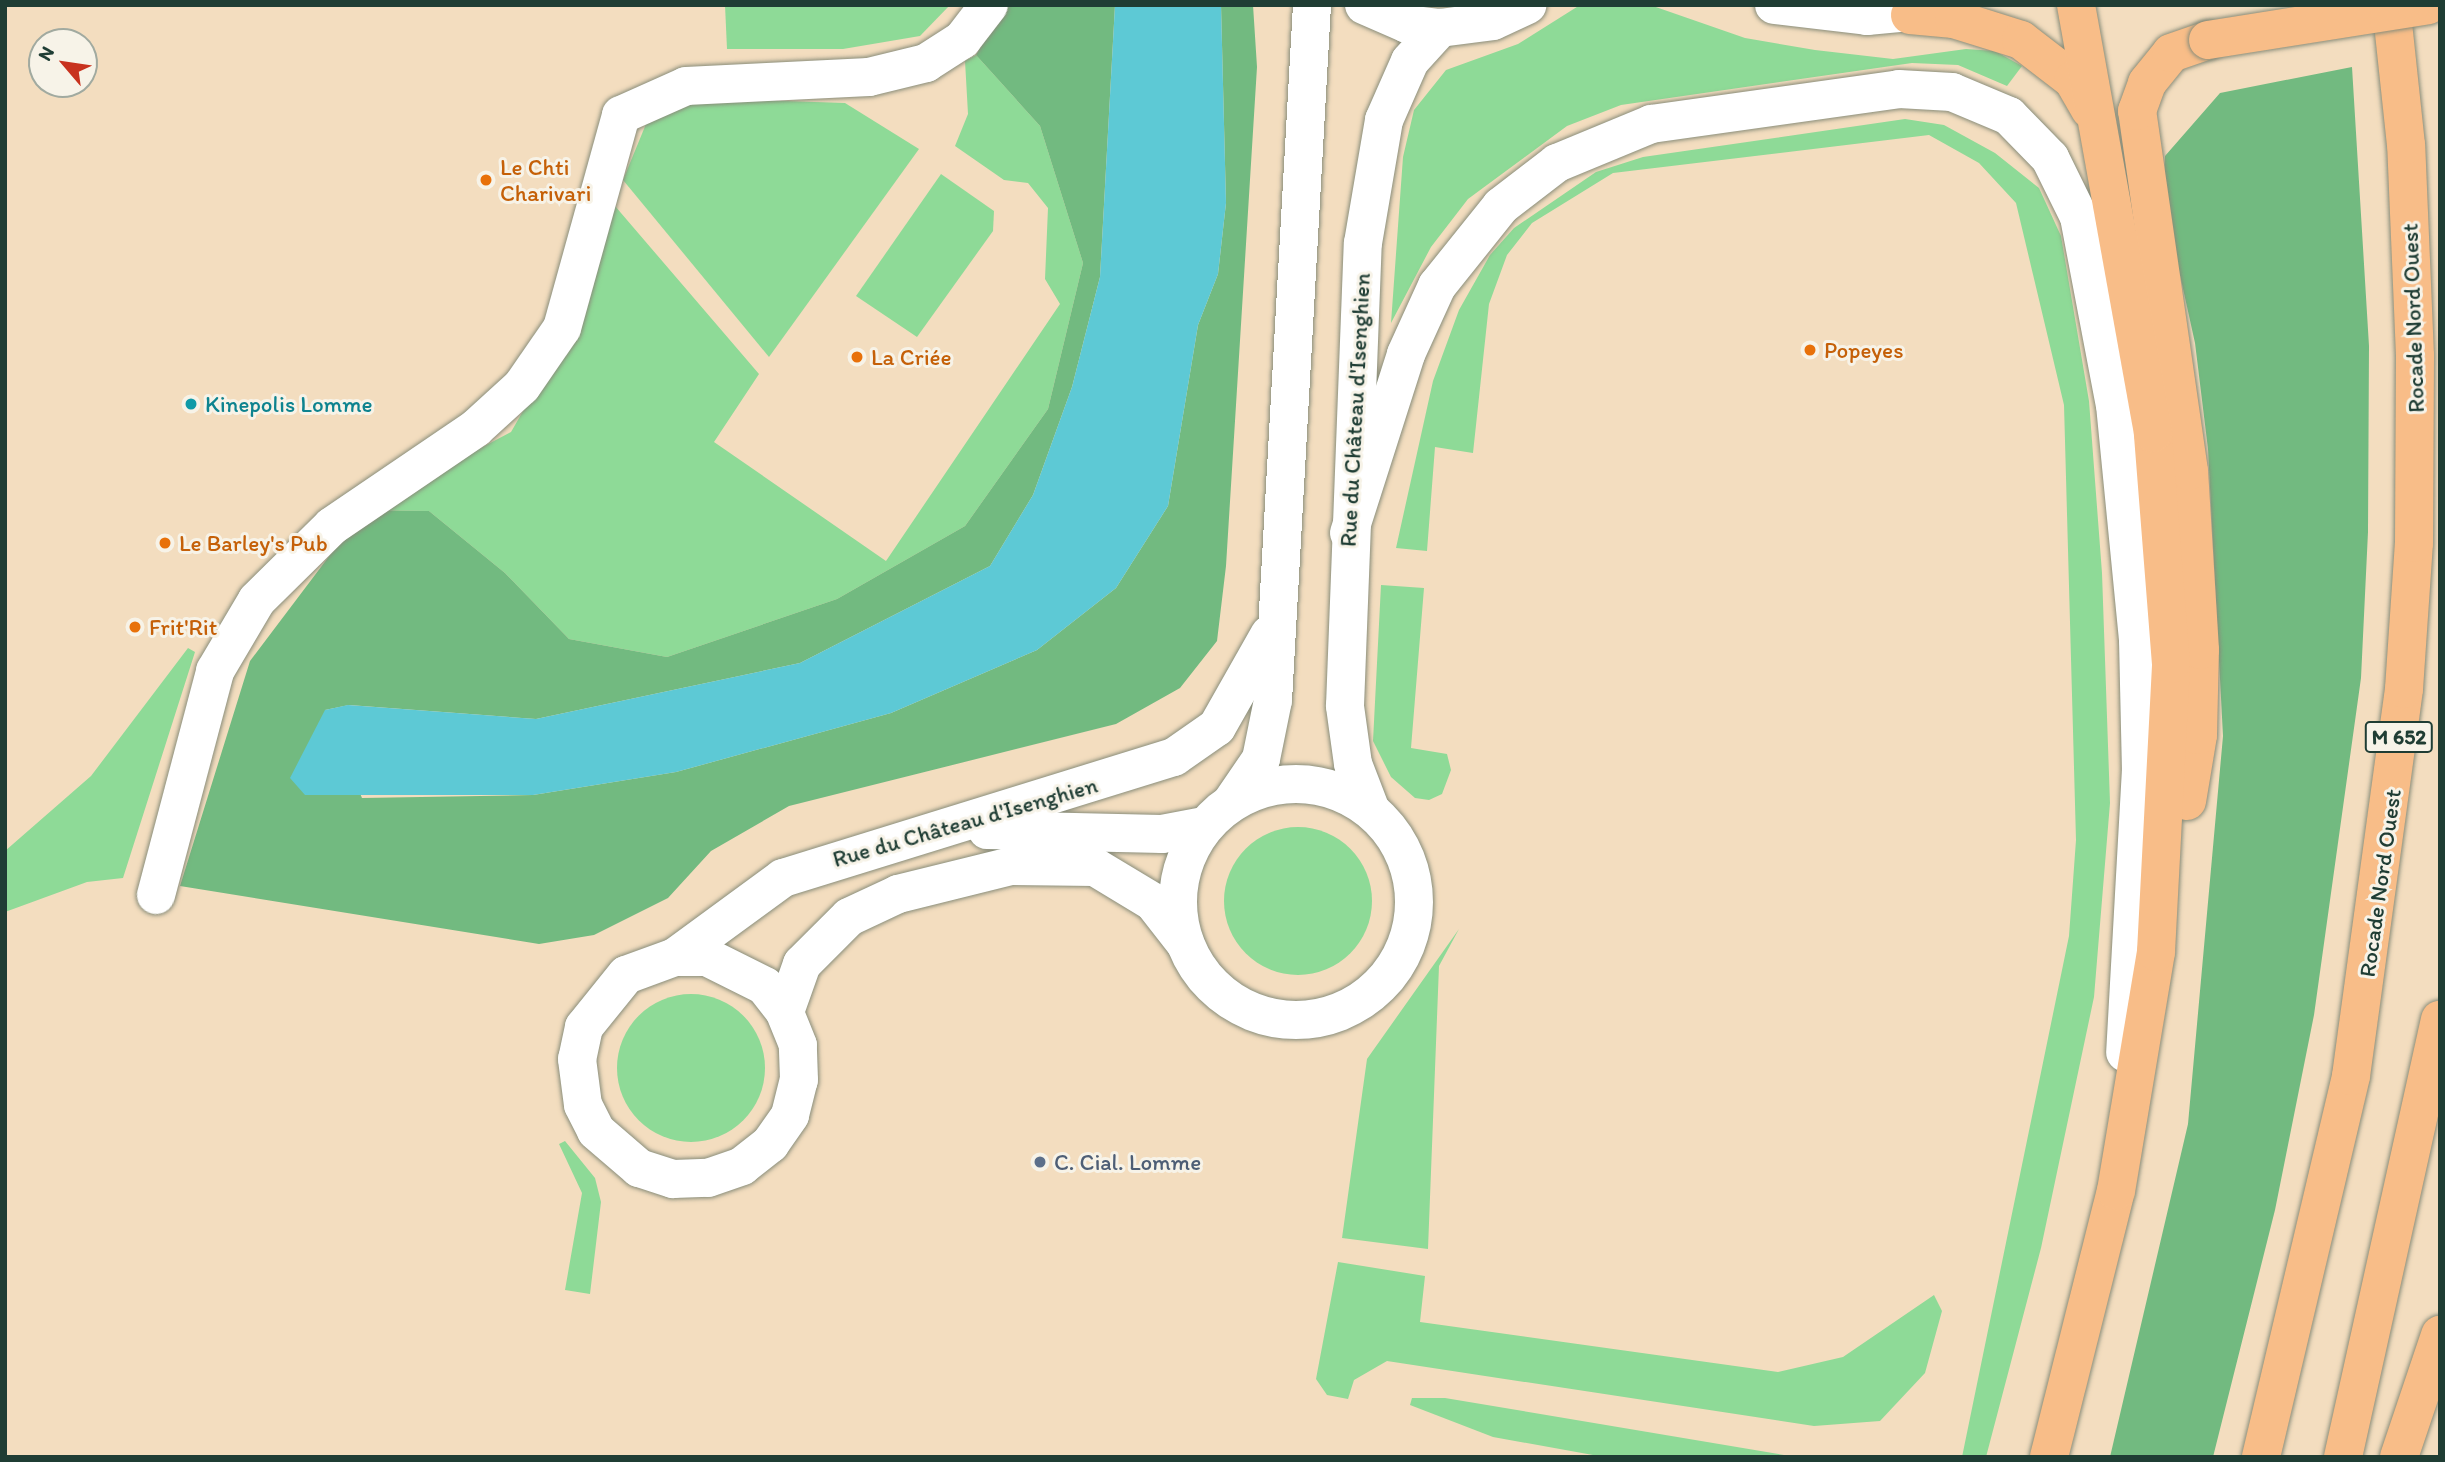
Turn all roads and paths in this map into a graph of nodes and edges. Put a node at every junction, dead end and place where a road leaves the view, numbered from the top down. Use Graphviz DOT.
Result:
graph roads {
  1 [pos="989,5"];
  2 [pos="1312,5"];
  3 [pos="1364,5"];
  4 [pos="1527,5"];
  5 [pos="1774,5"];
  6 [pos="1961,5"];
  7 [pos="2077,5"];
  8 [pos="2391,5"];
  9 [pos="2428,5"];
  10 [pos="1910,15"];
  11 [pos="1440,28"];
  12 [pos="2097,127"];
  13 [pos="1349,533"];
  14 [pos="1276,606"];
  15 [pos="1370,808"];
  16 [pos="1218,815"];
  17 [pos="929,833"];
  18 [pos="156,895"];
  19 [pos="1185,943"];
  20 [pos="2156,952"];
  21 [pos="675,957"];
  22 [pos="785,1012"];
  23 [pos="2440,1020"];
  24 [pos="2116,1191"];
  25 [pos="2440,1335"];
  26 [pos="2049,1457"];
  27 [pos="2261,1457"];
  28 [pos="2343,1457"];
  29 [pos="2399,1457"];
  1 -- 18 [label="street"];
  2 -- 14 [label="street, Rue du Château d'Isenghien"];
  3 -- 11 [label="street"];
  4 -- 11 [label="street"];
  5 -- 10 [label="street"];
  6 -- 10 [label="street"];
  7 -- 12 [label="highway"];
  8 -- 27 [label="highway, Rocade Nord Ouest / M 652"];
  9 -- 20 [label="highway, bridge"];
  10 -- 12 [label="highway"];
  11 -- 13 [label="street, Rue du Château d'Isenghien"];
  12 -- 20 [label="highway"];
  13 -- 15 [label="street, Rue du Château d'Isenghien"];
  13 -- 24 [label="street"];
  14 -- 16 [label="street, Rue du Château d'Isenghien"];
  14 -- 17 [label="street, Rue du Château d'Isenghien"];
  15 -- 16 [label="street"];
  15 -- 19 [label="street"];
  16 -- 17 [label="street"];
  16 -- 19 [label="street"];
  17 -- 21 [label="street, Rue du Château d'Isenghien"];
  19 -- 22 [label="street"];
  20 -- 24 [label="highway"];
  21 -- 22 [label="street"];
  21 -- 22 [label="street"];
  23 -- 28 [label="highway"];
  24 -- 26 [label="highway"];
  25 -- 29 [label="highway"];
}
